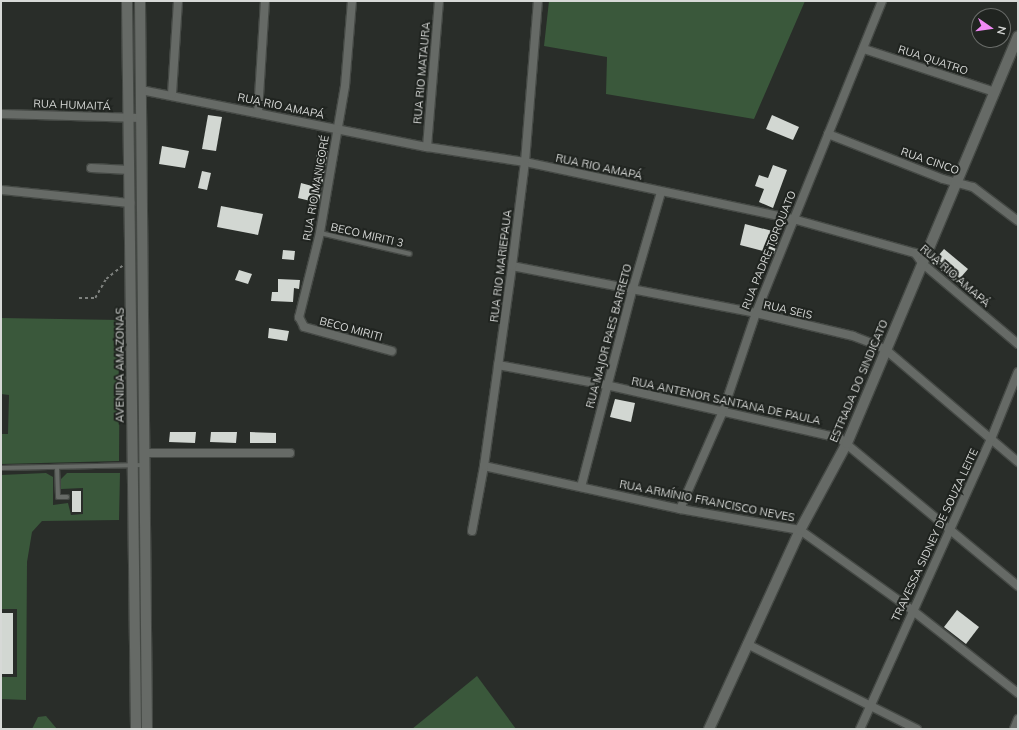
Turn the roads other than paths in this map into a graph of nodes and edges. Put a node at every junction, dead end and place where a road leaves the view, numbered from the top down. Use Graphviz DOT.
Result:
graph roads {
  1 [pos="128,1"];
  2 [pos="140,1"];
  3 [pos="178,1"];
  4 [pos="265,1"];
  5 [pos="352,1"];
  6 [pos="438,1"];
  7 [pos="538,1"];
  8 [pos="882,1"];
  9 [pos="1018,37"];
  10 [pos="864,49"];
  11 [pos="141,90"];
  12 [pos="995,92"];
  13 [pos="172,94"];
  14 [pos="258,112"];
  15 [pos="1,114"];
  16 [pos="129,118"];
  17 [pos="141,118"];
  18 [pos="337,128"];
  19 [pos="828,134"];
  20 [pos="427,146"];
  21 [pos="524,162"];
  22 [pos="91,168"];
  23 [pos="130,170"];
  24 [pos="957,182"];
  25 [pos="1,190"];
  26 [pos="661,192"];
  27 [pos="130,203"];
  28 [pos="793,219"];
  29 [pos="1018,222"];
  30 [pos="320,233"];
  31 [pos="410,254"];
  32 [pos="923,264"];
  33 [pos="512,266"];
  34 [pos="633,288"];
  35 [pos="756,313"];
  36 [pos="304,327"];
  37 [pos="1018,344"];
  38 [pos="886,350"];
  39 [pos="392,351"];
  40 [pos="498,365"];
  41 [pos="1018,372"];
  42 [pos="606,386"];
  43 [pos="723,411"];
  44 [pos="991,439"];
  45 [pos="847,443"];
  46 [pos="145,453"];
  47 [pos="290,453"];
  48 [pos="1018,462"];
  49 [pos="145,465"];
  50 [pos="132,466"];
  51 [pos="484,466"];
  52 [pos="57,467"];
  53 [pos="1,468"];
  54 [pos="581,487"];
  55 [pos="67,497"];
  56 [pos="680,509"];
  57 [pos="950,528"];
  58 [pos="800,530"];
  59 [pos="472,531"];
  60 [pos="1018,586"];
  61 [pos="912,610"];
  62 [pos="747,644"];
  63 [pos="1018,693"];
  64 [pos="870,705"];
  65 [pos="1018,719"];
  66 [pos="136,729"];
  67 [pos="147,729"];
  68 [pos="709,729"];
  69 [pos="860,729"];
  70 [pos="917,729"];
  71 [pos="1014,729"];
  1 -- 16 [label="street, AVENIDA AMAZONAS"];
  2 -- 11 [label="street"];
  3 -- 13 [label="street"];
  4 -- 14 [label="street"];
  5 -- 18 [label="street, RUA RIO MANICORÉ"];
  6 -- 20 [label="street, RUA RIO MATAURA"];
  7 -- 21 [label="street, RUA RIO MARIEPAUA"];
  8 -- 10 [label="street, RUA PADRE TORQUATO"];
  9 -- 12 [label="street, ESTRADA DO SINDICATO"];
  10 -- 12 [label="street, RUA QUATRO"];
  10 -- 19 [label="street, RUA PADRE TORQUATO"];
  11 -- 13 [label="street, RUA RIO AMAPÁ"];
  11 -- 17 [label="street"];
  12 -- 24 [label="street, ESTRADA DO SINDICATO"];
  13 -- 14 [label="street, RUA RIO AMAPÁ"];
  14 -- 18 [label="street, RUA RIO AMAPÁ"];
  15 -- 16 [label="street, RUA HUMAITÁ"];
  16 -- 17 [label="street, RUA HUMAITÁ"];
  16 -- 23 [label="street, AVENIDA AMAZONAS"];
  17 -- 46 [label="street"];
  18 -- 20 [label="street, RUA RIO AMAPÁ"];
  18 -- 30 [label="street, RUA RIO MANICORÉ"];
  19 -- 24 [label="street, RUA CINCO"];
  19 -- 28 [label="street, RUA PADRE TORQUATO"];
  20 -- 21 [label="street, RUA RIO AMAPÁ"];
  21 -- 26 [label="street, RUA RIO AMAPÁ"];
  21 -- 33 [label="street, RUA RIO MARIEPAUA"];
  22 -- 23 [label="street"];
  23 -- 27 [label="street, AVENIDA AMAZONAS"];
  24 -- 29 [label="street, RUA CINCO"];
  24 -- 32 [label="street, ESTRADA DO SINDICATO"];
  25 -- 27 [label="street"];
  26 -- 28 [label="street, RUA RIO AMAPÁ"];
  26 -- 34 [label="street, RUA MAJOR PAES BARRETO"];
  27 -- 50 [label="street, AVENIDA AMAZONAS"];
  28 -- 32 [label="street, RUA RIO AMAPÁ"];
  28 -- 35 [label="street, RUA PADRE TORQUATO"];
  30 -- 31 [label="lane, BECO MIRITI 3"];
  30 -- 36 [label="street, RUA RIO MANICORÉ"];
  32 -- 37 [label="street, RUA RIO AMAPÁ"];
  32 -- 38 [label="street, ESTRADA DO SINDICATO"];
  33 -- 34 [label="street, RUA SEIS"];
  33 -- 40 [label="street, RUA RIO MARIEPAUA"];
  34 -- 35 [label="street, RUA SEIS"];
  34 -- 42 [label="street, RUA MAJOR PAES BARRETO"];
  35 -- 38 [label="street, RUA SEIS"];
  35 -- 43 [label="street, RUA PADRE TORQUATO"];
  36 -- 39 [label="street, BECO MIRITI"];
  38 -- 44 [label="street, RUA SEIS"];
  38 -- 45 [label="street, ESTRADA DO SINDICATO"];
  40 -- 42 [label="street, RUA ANTENOR SANTANA DE PAULA"];
  40 -- 51 [label="street, RUA RIO MARIEPAUA"];
  41 -- 44 [label="street, TRAVESSA SIDNEY DE SOUZA LEITE"];
  42 -- 43 [label="street, RUA ANTENOR SANTANA DE PAULA"];
  42 -- 54 [label="street, RUA MAJOR PAES BARRETO"];
  43 -- 45 [label="street, RUA ANTENOR SANTANA DE PAULA"];
  43 -- 56 [label="street, RUA PADRE TORQUATO"];
  44 -- 48 [label="street, RUA SEIS"];
  44 -- 57 [label="street, TRAVESSA SIDNEY DE SOUZA LEITE"];
  45 -- 57 [label="street, RUA ANTENOR SANTANA DE PAULA"];
  45 -- 58 [label="street, ESTRADA DO SINDICATO"];
  46 -- 47 [label="street"];
  46 -- 49 [label="street"];
  49 -- 50 [label="lane"];
  49 -- 67 [label="street"];
  50 -- 52 [label="lane"];
  50 -- 66 [label="street, AVENIDA AMAZONAS"];
  51 -- 54 [label="street, RUA ARMÍNIO FRANCISCO NEVES"];
  51 -- 59 [label="street, RUA RIO MARIEPAUA"];
  52 -- 53 [label="lane"];
  52 -- 55 [label="lane"];
  54 -- 56 [label="street, RUA ARMÍNIO FRANCISCO NEVES"];
  56 -- 58 [label="street, RUA ARMÍNIO FRANCISCO NEVES"];
  57 -- 60 [label="street, RUA ANTENOR SANTANA DE PAULA"];
  57 -- 61 [label="street, TRAVESSA SIDNEY DE SOUZA LEITE"];
  58 -- 61 [label="street, RUA ARMÍNIO FRANCISCO NEVES"];
  58 -- 62 [label="street, ESTRADA DO SINDICATO"];
  61 -- 63 [label="street, RUA ARMÍNIO FRANCISCO NEVES"];
  61 -- 64 [label="street, TRAVESSA SIDNEY DE SOUZA LEITE"];
  62 -- 64 [label="street"];
  62 -- 68 [label="street, ESTRADA DO SINDICATO"];
  64 -- 69 [label="street, TRAVESSA SIDNEY DE SOUZA LEITE"];
  64 -- 70 [label="street"];
  65 -- 71 [label="street"];
}
